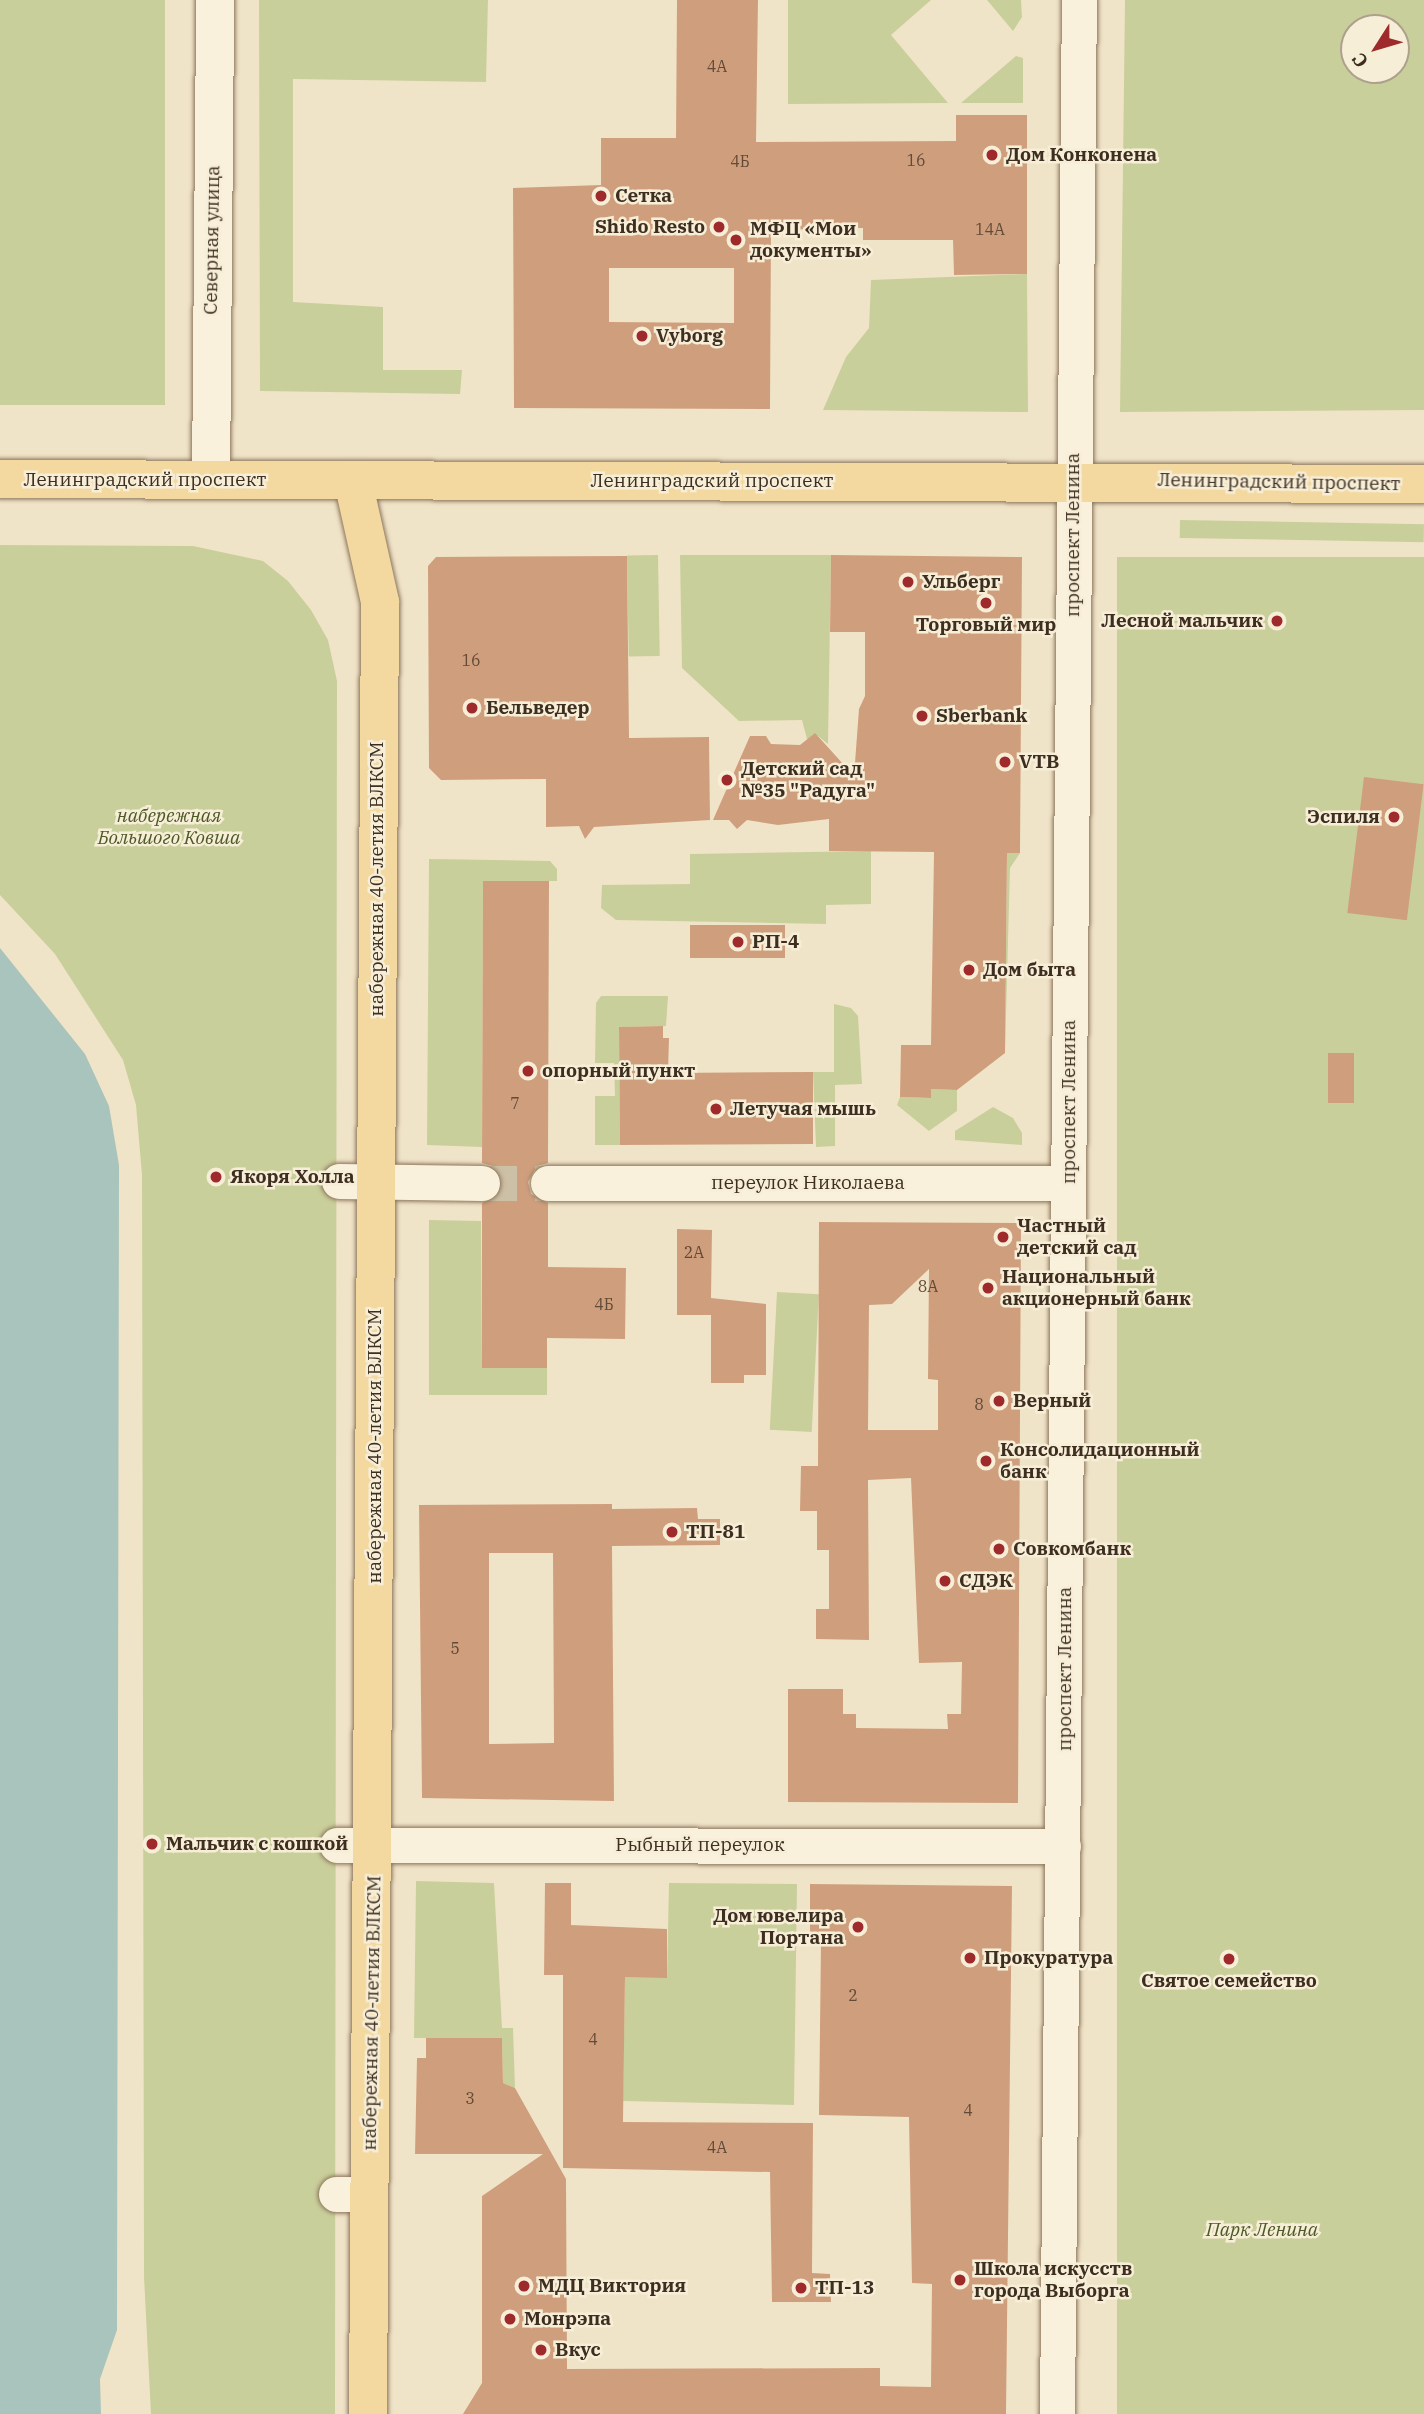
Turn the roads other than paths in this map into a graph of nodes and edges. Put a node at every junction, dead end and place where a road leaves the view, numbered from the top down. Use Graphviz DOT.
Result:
graph roads {
  1 [pos="215,0"];
  2 [pos="1079,0"];
  3 [pos="0,479"];
  4 [pos="211,480"];
  5 [pos="1072,480"];
  6 [pos="353,481"];
  7 [pos="1424,484"];
  8 [pos="358,1182"];
  9 [pos="482,1183"];
  10 [pos="548,1183"];
  11 [pos="1068,1183"];
  12 [pos="355,1845"];
  13 [pos="1063,1846"];
  14 [pos="368,2414"];
  15 [pos="1057,2414"];
  1 -- 4 [label="main road, Северная улица"];
  2 -- 5 [label="street, проспект Ленина"];
  3 -- 4 [label="main road, Ленинградский проспект"];
  4 -- 6 [label="main road, Ленинградский проспект"];
  5 -- 6 [label="main road, Ленинградский проспект"];
  5 -- 7 [label="main road, Ленинградский проспект"];
  5 -- 11 [label="street, проспект Ленина"];
  6 -- 8 [label="main road, набережная 40-летия ВЛКСМ"];
  8 -- 9 [label="street"];
  8 -- 12 [label="main road, набережная 40-летия ВЛКСМ"];
  10 -- 11 [label="street, переулок Николаева"];
  11 -- 13 [label="street, проспект Ленина"];
  12 -- 13 [label="street, Рыбный переулок"];
  12 -- 14 [label="main road, набережная 40-летия ВЛКСМ"];
  13 -- 15 [label="street, проспект Ленина"];
}
